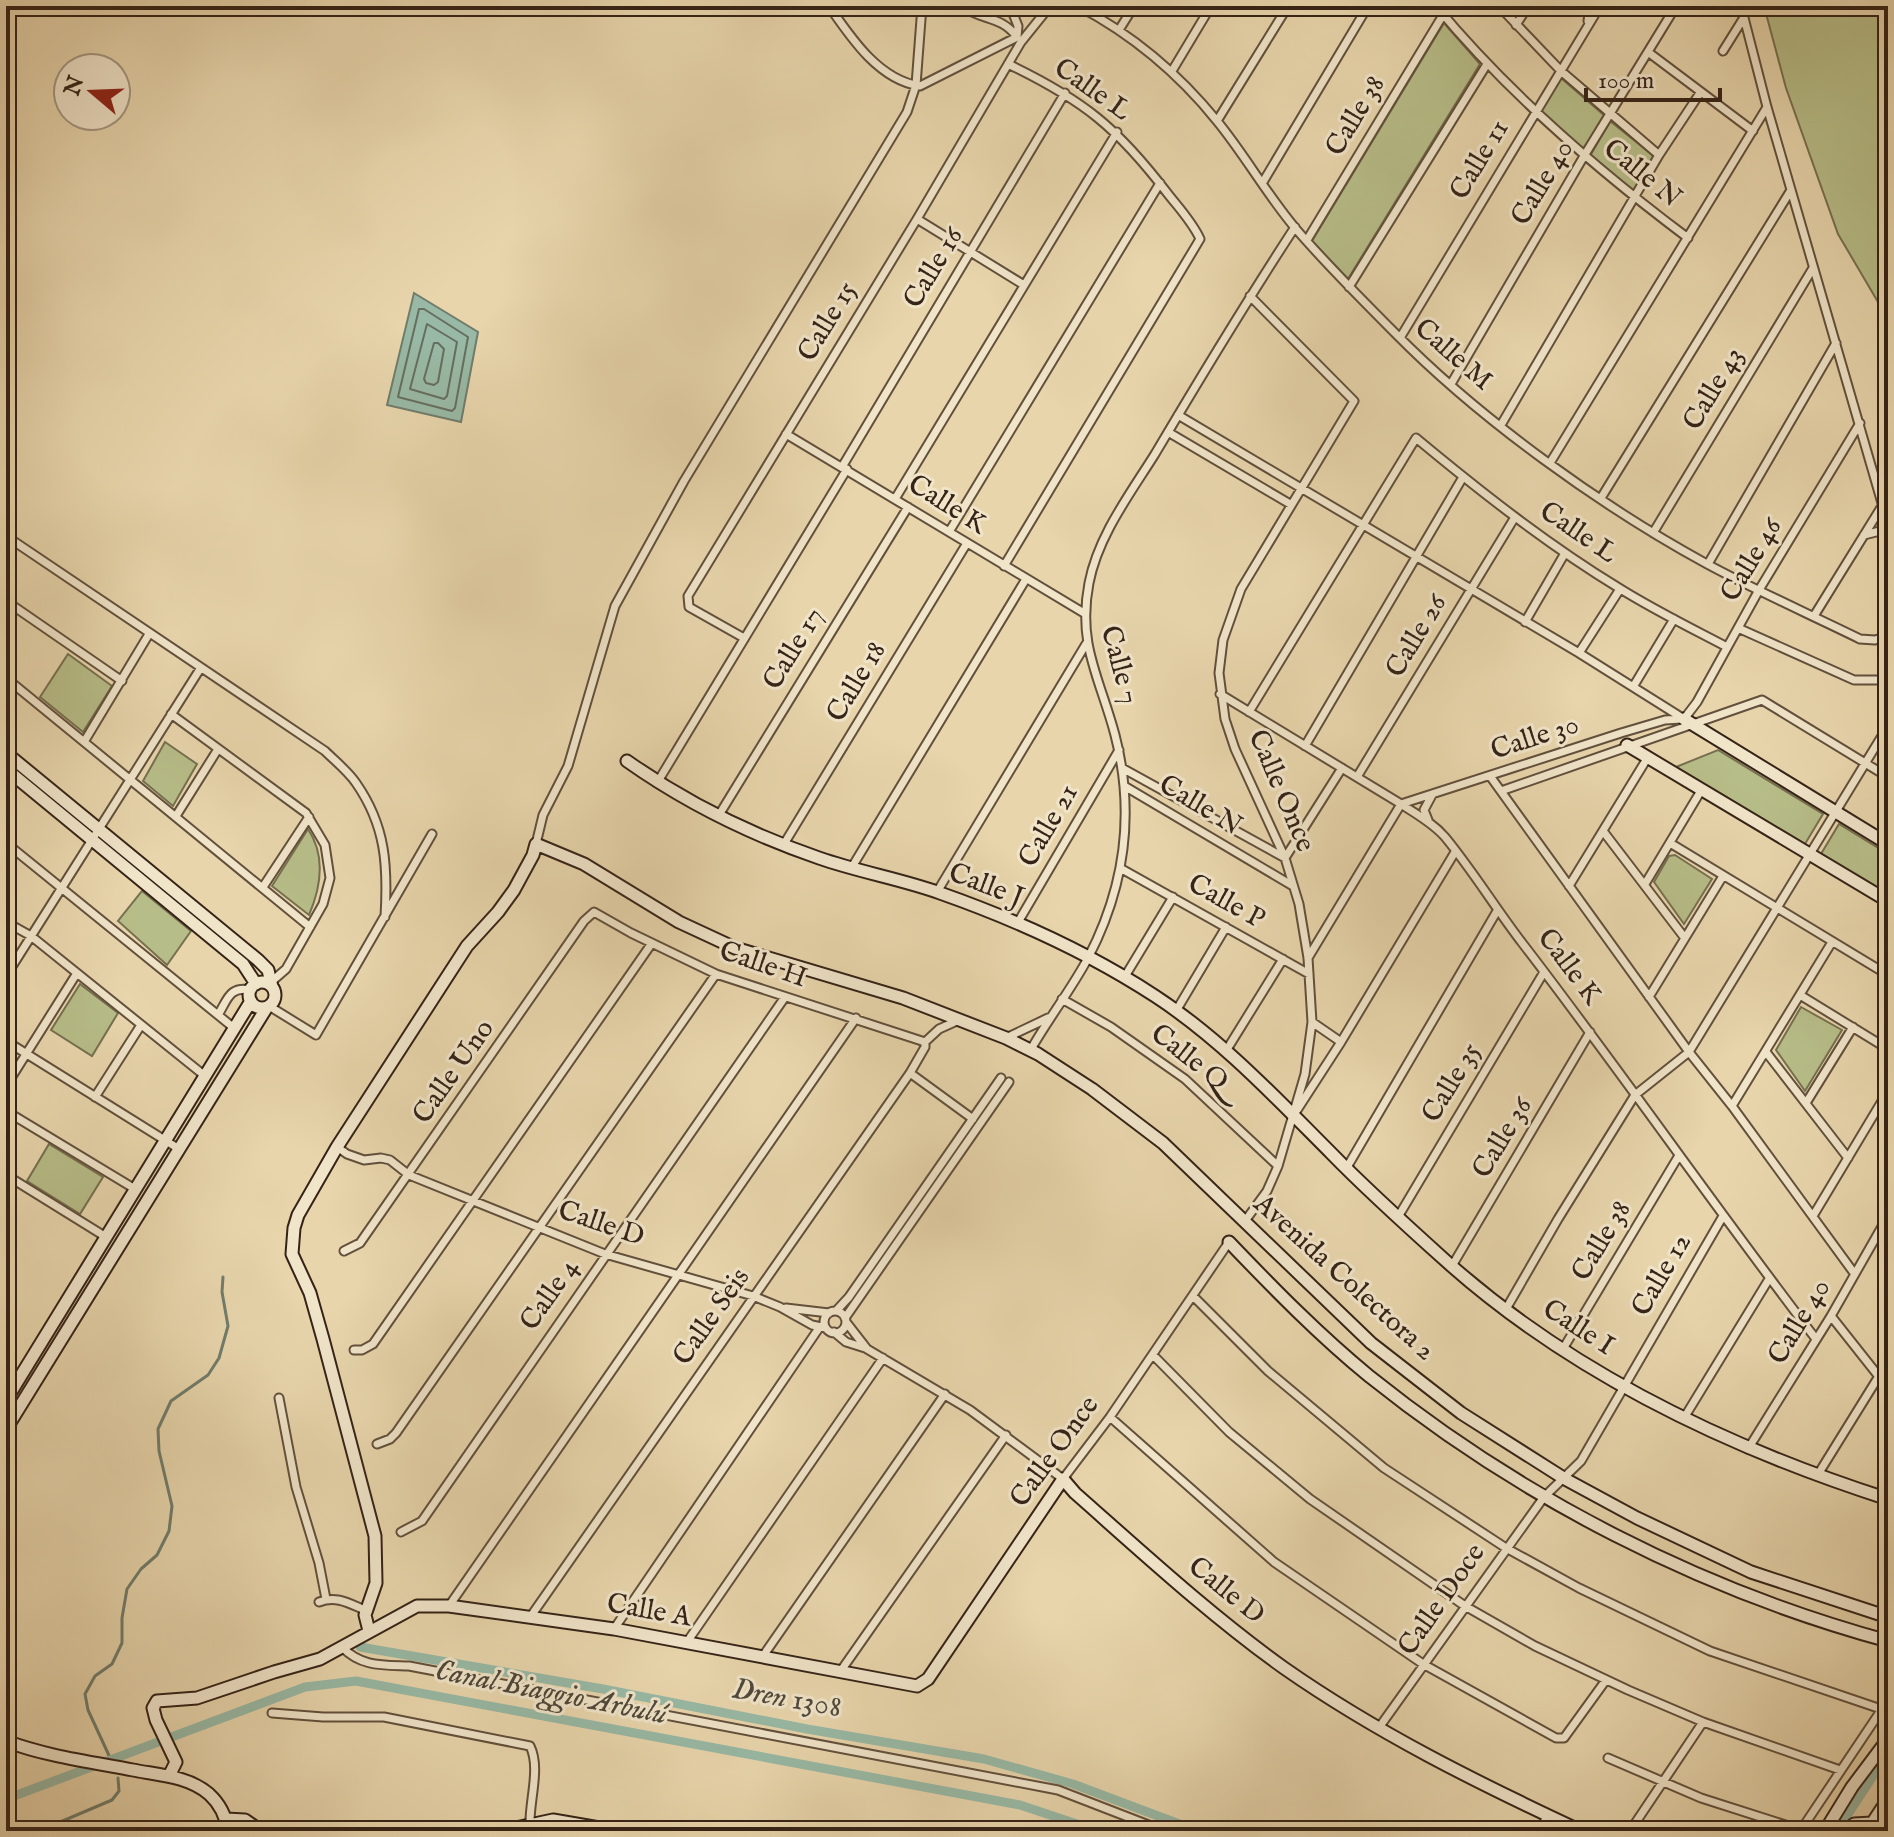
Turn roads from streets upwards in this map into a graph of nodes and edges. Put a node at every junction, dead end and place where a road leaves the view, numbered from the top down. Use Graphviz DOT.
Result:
graph roads {
  1 [pos="829,6"];
  2 [pos="922,6"];
  3 [pos="962,6"];
  4 [pos="1010,6"];
  5 [pos="1033,6"];
  6 [pos="1078,6"];
  7 [pos="1134,6"];
  8 [pos="1211,6"];
  9 [pos="1288,6"];
  10 [pos="1368,6"];
  11 [pos="1436,6"];
  12 [pos="1499,6"];
  13 [pos="1528,6"];
  14 [pos="1590,6"];
  15 [pos="1600,6"];
  16 [pos="1676,6"];
  17 [pos="1741,6"];
  18 [pos="1048,8"];
  19 [pos="1443,15"];
  20 [pos="1743,18"];
  21 [pos="1516,25"];
  22 [pos="1119,30"];
  23 [pos="1585,30"];
  24 [pos="1019,40"];
  25 [pos="1723,51"];
  26 [pos="1648,52"];
  27 [pos="1008,64"];
  28 [pos="1487,64"];
  29 [pos="1172,71"];
  30 [pos="1561,71"];
  31 [pos="916,85"];
  32 [pos="1065,93"];
  33 [pos="1700,93"];
  34 [pos="1767,107"];
  35 [pos="1534,112"];
  36 [pos="1610,115"];
  37 [pos="1217,121"];
  38 [pos="1753,131"];
  39 [pos="1117,132"];
  40 [pos="1659,155"];
  41 [pos="1584,156"];
  42 [pos="1263,182"];
  43 [pos="1160,183"];
  44 [pos="1791,190"];
  45 [pos="1635,197"];
  46 [pos="917,219"];
  47 [pos="1295,227"];
  48 [pos="1688,238"];
  49 [pos="1307,240"];
  50 [pos="969,251"];
  51 [pos="1813,268"];
  52 [pos="1024,285"];
  53 [pos="1349,287"];
  54 [pos="1250,296"];
  55 [pos="1400,338"];
  56 [pos="1836,343"];
  57 [pos="1451,384"];
  58 [pos="1178,415"];
  59 [pos="1860,423"];
  60 [pos="1501,425"];
  61 [pos="1168,432"];
  62 [pos="786,434"];
  63 [pos="1550,463"];
  64 [pos="845,468"];
  65 [pos="1463,477"];
  66 [pos="1301,489"];
  67 [pos="1601,498"];
  68 [pos="895,499"];
  69 [pos="1290,504"];
  70 [pos="1882,506"];
  71 [pos="908,507"];
  72 [pos="1515,517"];
  73 [pos="1363,526"];
  74 [pos="1888,526"];
  75 [pos="949,532"];
  76 [pos="1653,533"];
  77 [pos="1864,535"];
  78 [pos="6,536"];
  79 [pos="967,543"];
  80 [pos="1565,553"];
  81 [pos="1417,559"];
  82 [pos="1708,564"];
  83 [pos="1004,566"];
  84 [pos="1026,579"];
  85 [pos="1620,589"];
  86 [pos="1759,590"];
  87 [pos="1470,591"];
  88 [pos="6,601"];
  89 [pos="1084,613"];
  90 [pos="1814,616"];
  91 [pos="1674,619"];
  92 [pos="1525,622"];
  93 [pos="1738,628"];
  94 [pos="149,634"];
  95 [pos="1888,636"];
  96 [pos="744,638"];
  97 [pos="1086,644"];
  98 [pos="1727,647"];
  99 [pos="1579,653"];
  100 [pos="200,669"];
  101 [pos="6,678"];
  102 [pos="1888,680"];
  103 [pos="122,681"];
  104 [pos="1633,687"];
  105 [pos="1220,694"];
  106 [pos="1249,712"];
  107 [pos="171,714"];
  108 [pos="1687,722"];
  109 [pos="1888,726"];
  110 [pos="1621,733"];
  111 [pos="84,742"];
  112 [pos="1627,745"];
  113 [pos="1305,746"];
  114 [pos="218,749"];
  115 [pos="1119,750"];
  116 [pos="6,753"];
  117 [pos="1648,757"];
  118 [pos="627,761"];
  119 [pos="1865,763"];
  120 [pos="1122,768"];
  121 [pos="1342,768"];
  122 [pos="6,769"];
  123 [pos="1490,776"];
  124 [pos="1357,777"];
  125 [pos="1888,777"];
  126 [pos="130,778"];
  127 [pos="657,783"];
  128 [pos="1126,787"];
  129 [pos="1702,789"];
  130 [pos="1501,791"];
  131 [pos="1438,792"];
  132 [pos="1401,804"];
  133 [pos="1835,813"];
  134 [pos="719,815"];
  135 [pos="176,816"];
  136 [pos="309,817"];
  137 [pos="1429,821"];
  138 [pos="1603,831"];
  139 [pos="95,834"];
  140 [pos="432,834"];
  141 [pos="6,843"];
  142 [pos="1670,843"];
  143 [pos="536,844"];
  144 [pos="784,844"];
  145 [pos="1888,844"];
  146 [pos="1455,852"];
  147 [pos="1811,854"];
  148 [pos="1285,858"];
  149 [pos="852,867"];
  150 [pos="1120,868"];
  151 [pos="1723,876"];
  152 [pos="1645,884"];
  153 [pos="1569,886"];
  154 [pos="263,887"];
  155 [pos="1294,887"];
  156 [pos="62,888"];
  157 [pos="937,892"];
  158 [pos="1173,897"];
  159 [pos="1888,901"];
  160 [pos="1777,909"];
  161 [pos="1497,911"];
  162 [pos="594,912"];
  163 [pos="385,917"];
  164 [pos="6,922"];
  165 [pos="1017,924"];
  166 [pos="310,927"];
  167 [pos="1226,927"];
  168 [pos="31,936"];
  169 [pos="1684,937"];
  170 [pos="1832,942"];
  171 [pos="652,943"];
  172 [pos="1088,958"];
  173 [pos="1308,958"];
  174 [pos="1283,959"];
  175 [pos="1544,972"];
  176 [pos="77,973"];
  177 [pos="716,974"];
  178 [pos="1309,974"];
  179 [pos="1888,975"];
  180 [pos="6,976"];
  181 [pos="1124,978"];
  182 [pos="271,984"];
  183 [pos="253,992"];
  184 [pos="1800,995"];
  185 [pos="785,997"];
  186 [pos="1649,997"];
  187 [pos="1062,999"];
  188 [pos="268,1007"];
  189 [pos="1176,1011"];
  190 [pos="218,1015"];
  191 [pos="1050,1017"];
  192 [pos="856,1018"];
  193 [pos="961,1020"];
  194 [pos="1312,1022"];
  195 [pos="141,1025"];
  196 [pos="1853,1027"];
  197 [pos="234,1028"];
  198 [pos="1590,1032"];
  199 [pos="1006,1038"];
  200 [pos="6,1041"];
  201 [pos="925,1042"];
  202 [pos="1341,1042"];
  203 [pos="1888,1049"];
  204 [pos="1030,1051"];
  205 [pos="1226,1051"];
  206 [pos="1689,1052"];
  207 [pos="1766,1052"];
  208 [pos="26,1054"];
  209 [pos="910,1073"];
  210 [pos="205,1076"];
  211 [pos="6,1086"];
  212 [pos="1888,1091"];
  213 [pos="1635,1095"];
  214 [pos="95,1097"];
  215 [pos="1806,1103"];
  216 [pos="1732,1106"];
  217 [pos="6,1111"];
  218 [pos="1293,1116"];
  219 [pos="973,1119"];
  220 [pos="165,1140"];
  221 [pos="337,1147"];
  222 [pos="179,1149"];
  223 [pos="1678,1157"];
  224 [pos="1848,1158"];
  225 [pos="1278,1166"];
  226 [pos="1346,1169"];
  227 [pos="409,1175"];
  228 [pos="7,1179"];
  229 [pos="135,1189"];
  230 [pos="471,1200"];
  231 [pos="1723,1216"];
  232 [pos="1813,1216"];
  233 [pos="1888,1216"];
  234 [pos="1398,1217"];
  235 [pos="1245,1221"];
  236 [pos="537,1227"];
  237 [pos="106,1237"];
  238 [pos="1229,1242"];
  239 [pos="344,1251"];
  240 [pos="605,1254"];
  241 [pos="1452,1266"];
  242 [pos="1854,1273"];
  243 [pos="678,1274"];
  244 [pos="1769,1279"];
  245 [pos="753,1296"];
  246 [pos="1193,1296"];
  247 [pos="780,1307"];
  248 [pos="1506,1309"];
  249 [pos="833,1312"];
  250 [pos="1831,1316"];
  251 [pos="845,1320"];
  252 [pos="826,1329"];
  253 [pos="1816,1339"];
  254 [pos="867,1349"];
  255 [pos="1563,1349"];
  256 [pos="354,1350"];
  257 [pos="1153,1355"];
  258 [pos="883,1358"];
  259 [pos="1879,1376"];
  260 [pos="1623,1385"];
  261 [pos="1888,1388"];
  262 [pos="945,1394"];
  263 [pos="279,1398"];
  264 [pos="6,1400"];
  265 [pos="1110,1417"];
  266 [pos="1684,1418"];
  267 [pos="6,1429"];
  268 [pos="1006,1435"];
  269 [pos="377,1444"];
  270 [pos="1748,1449"];
  271 [pos="1817,1476"];
  272 [pos="1063,1479"];
  273 [pos="1565,1479"];
  274 [pos="1886,1495"];
  275 [pos="1544,1497"];
  276 [pos="401,1532"];
  277 [pos="1506,1548"];
  278 [pos="449,1606"];
  279 [pos="1465,1606"];
  280 [pos="367,1611"];
  281 [pos="531,1616"];
  282 [pos="1888,1617"];
  283 [pos="372,1629"];
  284 [pos="614,1629"];
  285 [pos="1888,1641"];
  286 [pos="687,1642"];
  287 [pos="342,1647"];
  288 [pos="763,1656"];
  289 [pos="1423,1664"];
  290 [pos="840,1672"];
  291 [pos="1606,1680"];
  292 [pos="917,1686"];
  293 [pos="1888,1700"];
  294 [pos="1881,1709"];
  295 [pos="272,1713"];
  296 [pos="1703,1722"];
  297 [pos="1378,1729"];
  298 [pos="1888,1739"];
  299 [pos="6,1741"];
  300 [pos="1608,1758"];
  301 [pos="1840,1770"];
  302 [pos="169,1776"];
  303 [pos="1664,1782"];
  304 [pos="1888,1799"];
  305 [pos="1548,1816"];
  306 [pos="227,1825"];
  307 [pos="530,1825"];
  308 [pos="1870,1827"];
  309 [pos="261,1831"];
  310 [pos="502,1831"];
  311 [pos="617,1831"];
  312 [pos="1164,1831"];
  313 [pos="1538,1831"];
  314 [pos="1581,1831"];
  315 [pos="1630,1831"];
  316 [pos="1825,1831"];
  317 [pos="1847,1831"];
  1 -- 31 [label="street"];
  2 -- 31 [label="street"];
  3 -- 24 [label="street"];
  4 -- 24 [label="street"];
  5 -- 18 [label="street"];
  6 -- 22 [label="street, Calle M"];
  7 -- 22 [label="street"];
  8 -- 29 [label="street"];
  9 -- 37 [label="street"];
  10 -- 42 [label="street"];
  11 -- 19 [label="street, Calle N"];
  12 -- 21 [label="street"];
  13 -- 21 [label="street"];
  14 -- 23 [label="street"];
  15 -- 23 [label="street, Calle 11"];
  16 -- 26 [label="street, Calle 40"];
  17 -- 20 [label="street"];
  18 -- 24 [label="street, Calle 15"];
  19 -- 28 [label="street, Calle N"];
  19 -- 49 [label="street, Calle 38"];
  20 -- 25 [label="street"];
  20 -- 34 [label="street"];
  21 -- 30 [label="street"];
  22 -- 29 [label="street, Calle M"];
  23 -- 30 [label="street, Calle 11"];
  24 -- 27 [label="street, Calle 15"];
  24 -- 31 [label="street"];
  26 -- 33 [label="street"];
  26 -- 36 [label="street, Calle 40"];
  27 -- 32 [label="street, Calle L"];
  27 -- 46 [label="street, Calle 15"];
  28 -- 35 [label="street, Calle N"];
  28 -- 53 [label="street"];
  29 -- 37 [label="street, Calle M"];
  30 -- 35 [label="street, Calle 11"];
  30 -- 36 [label="street"];
  31 -- 143 [label="street"];
  32 -- 39 [label="street, Calle L"];
  32 -- 50 [label="street, Calle 16"];
  33 -- 38 [label="street"];
  33 -- 40 [label="street"];
  34 -- 38 [label="street"];
  34 -- 44 [label="street"];
  35 -- 41 [label="street, Calle N"];
  35 -- 55 [label="street, Calle 11"];
  36 -- 40 [label="street"];
  36 -- 41 [label="street, Calle 40"];
  37 -- 42 [label="street, Calle M"];
  38 -- 48 [label="street"];
  39 -- 43 [label="street, Calle L"];
  39 -- 52 [label="street"];
  40 -- 45 [label="street"];
  41 -- 45 [label="street, Calle N"];
  41 -- 57 [label="street, Calle 40"];
  42 -- 47 [label="street, Calle M"];
  43 -- 75 [label="street"];
  43 -- 83 [label="street, Calle L"];
  44 -- 51 [label="street"];
  44 -- 67 [label="street"];
  45 -- 48 [label="street, Calle N"];
  45 -- 60 [label="street"];
  46 -- 50 [label="street"];
  46 -- 62 [label="street, Calle 15"];
  47 -- 49 [label="street, Calle M"];
  47 -- 54 [label="street, Calle 7"];
  48 -- 63 [label="street"];
  49 -- 53 [label="street, Calle M"];
  50 -- 52 [label="street"];
  50 -- 64 [label="street, Calle 16"];
  51 -- 56 [label="street"];
  51 -- 76 [label="street, Calle 43"];
  52 -- 68 [label="street"];
  53 -- 55 [label="street, Calle M"];
  54 -- 58 [label="street, Calle 7"];
  54 -- 66 [label="street, Calle Once"];
  55 -- 57 [label="street, Calle M"];
  56 -- 59 [label="street"];
  56 -- 82 [label="street"];
  57 -- 60 [label="street, Calle M"];
  58 -- 61 [label="street, Calle 7"];
  58 -- 66 [label="street"];
  59 -- 70 [label="street"];
  59 -- 86 [label="street, Calle 46"];
  60 -- 63 [label="street, Calle M"];
  61 -- 69 [label="street"];
  61 -- 89 [label="street, Calle 7"];
  62 -- 64 [label="street, Calle K"];
  62 -- 96 [label="street, Calle 15"];
  63 -- 67 [label="street, Calle M"];
  64 -- 68 [label="street, Calle K"];
  64 -- 96 [label="street, Calle 16"];
  65 -- 72 [label="street, Calle L"];
  65 -- 73 [label="street, Calle L"];
  65 -- 81 [label="street"];
  66 -- 69 [label="street, Calle Once"];
  66 -- 73 [label="street"];
  67 -- 76 [label="street, Calle M"];
  68 -- 71 [label="street, Calle K"];
  69 -- 105 [label="street, Calle Once"];
  70 -- 74 [label="street"];
  70 -- 77 [label="street"];
  71 -- 75 [label="street, Calle K"];
  71 -- 134 [label="street, Calle 17"];
  72 -- 80 [label="street, Calle L"];
  72 -- 87 [label="street, Calle 26"];
  73 -- 81 [label="street"];
  73 -- 106 [label="street"];
  74 -- 77 [label="street"];
  75 -- 79 [label="street, Calle K"];
  76 -- 82 [label="street, Calle M"];
  77 -- 90 [label="street"];
  78 -- 94 [label="street"];
  79 -- 83 [label="street, Calle K"];
  79 -- 144 [label="street, Calle 18"];
  80 -- 85 [label="street, Calle L"];
  80 -- 92 [label="street"];
  81 -- 87 [label="street"];
  81 -- 113 [label="street"];
  82 -- 86 [label="street, Calle M"];
  83 -- 84 [label="street, Calle K"];
  84 -- 89 [label="street, Calle K"];
  84 -- 149 [label="street"];
  85 -- 91 [label="street, Calle L"];
  85 -- 99 [label="street"];
  86 -- 90 [label="street, Calle M"];
  86 -- 93 [label="street, Calle 46"];
  87 -- 92 [label="street"];
  87 -- 124 [label="street, Calle 26"];
  88 -- 103 [label="street"];
  89 -- 97 [label="street, Calle 7"];
  90 -- 95 [label="street, Calle M"];
  91 -- 98 [label="street, Calle L"];
  91 -- 104 [label="street"];
  92 -- 99 [label="street"];
  93 -- 98 [label="street, Calle 46"];
  93 -- 102 [label="street"];
  94 -- 100 [label="street"];
  94 -- 103 [label="street"];
  96 -- 127 [label="street, Calle 16"];
  97 -- 115 [label="street, Calle 7"];
  97 -- 157 [label="street"];
  98 -- 108 [label="street, Calle 46"];
  99 -- 104 [label="street"];
  100 -- 107 [label="street"];
  100 -- 163 [label="street"];
  101 -- 111 [label="street"];
  103 -- 111 [label="street"];
  104 -- 108 [label="street"];
  105 -- 106 [label="street, Calle K"];
  105 -- 148 [label="street, Calle Once"];
  106 -- 113 [label="street, Calle K"];
  107 -- 114 [label="street"];
  107 -- 126 [label="street"];
  108 -- 110 [label="street, Calle 30"];
  108 -- 112 [label="street"];
  108 -- 119 [label="street"];
  108 -- 133 [label="street"];
  109 -- 119 [label="street"];
  110 -- 112 [label="street"];
  110 -- 123 [label="street, Calle 30"];
  111 -- 126 [label="street"];
  112 -- 117 [label="street"];
  112 -- 130 [label="street"];
  113 -- 121 [label="street, Calle K"];
  114 -- 135 [label="street"];
  114 -- 136 [label="street"];
  115 -- 120 [label="street, Calle 7"];
  115 -- 165 [label="street, Calle 21"];
  116 -- 139 [label="street"];
  117 -- 129 [label="street"];
  117 -- 138 [label="street"];
  118 -- 127 [label="street, Calle J"];
  119 -- 125 [label="street"];
  119 -- 133 [label="street"];
  120 -- 128 [label="street, Calle 7"];
  120 -- 148 [label="street, Calle N"];
  121 -- 124 [label="street, Calle K"];
  121 -- 148 [label="street"];
  122 -- 139 [label="street"];
  123 -- 130 [label="street"];
  123 -- 131 [label="street, Calle 30"];
  124 -- 132 [label="street, Calle K"];
  126 -- 135 [label="street"];
  126 -- 139 [label="street"];
  127 -- 134 [label="street, Calle J"];
  128 -- 150 [label="street, Calle 7"];
  128 -- 155 [label="street, Calle N"];
  129 -- 142 [label="street"];
  129 -- 147 [label="street"];
  130 -- 153 [label="street"];
  131 -- 132 [label="street, Calle 30"];
  131 -- 137 [label="street"];
  132 -- 137 [label="street, Calle K"];
  132 -- 173 [label="street"];
  133 -- 145 [label="street"];
  133 -- 147 [label="street"];
  134 -- 144 [label="street, Calle J"];
  135 -- 154 [label="street"];
  136 -- 154 [label="street"];
  136 -- 166 [label="street"];
  137 -- 146 [label="street, Calle K"];
  138 -- 152 [label="street"];
  138 -- 153 [label="street"];
  139 -- 156 [label="street"];
  139 -- 182 [label="street"];
  139 -- 183 [label="street"];
  140 -- 163 [label="street"];
  141 -- 156 [label="street"];
  142 -- 151 [label="street"];
  142 -- 152 [label="street"];
  143 -- 193 [label="street, Avenida Colectora 2"];
  143 -- 221 [label="street"];
  144 -- 149 [label="street, Calle J"];
  146 -- 161 [label="street, Calle K"];
  146 -- 202 [label="street"];
  147 -- 159 [label="street"];
  147 -- 160 [label="street"];
  148 -- 155 [label="street, Calle Once"];
  149 -- 157 [label="street, Calle J"];
  150 -- 158 [label="street, Calle P"];
  150 -- 172 [label="street, Calle 7"];
  151 -- 160 [label="street"];
  151 -- 169 [label="street"];
  152 -- 169 [label="street"];
  153 -- 186 [label="street"];
  154 -- 166 [label="street"];
  155 -- 173 [label="street, Calle Once"];
  156 -- 168 [label="street"];
  156 -- 190 [label="street"];
  157 -- 165 [label="street, Calle J"];
  158 -- 167 [label="street, Calle P"];
  158 -- 181 [label="street"];
  160 -- 170 [label="street"];
  160 -- 206 [label="street"];
  161 -- 175 [label="street, Calle K"];
  161 -- 226 [label="street"];
  162 -- 171 [label="street, Calle H"];
  162 -- 227 [label="street, Calle Uno"];
  163 -- 188 [label="street"];
  164 -- 168 [label="street"];
  165 -- 172 [label="street, Calle J"];
  166 -- 182 [label="street"];
  167 -- 174 [label="street, Calle P"];
  167 -- 189 [label="street"];
  168 -- 176 [label="street"];
  168 -- 180 [label="street"];
  169 -- 186 [label="street"];
  170 -- 179 [label="street"];
  170 -- 184 [label="street"];
  171 -- 177 [label="street, Calle H"];
  171 -- 230 [label="street"];
  172 -- 181 [label="street, Calle J"];
  172 -- 187 [label="street, Calle 7"];
  173 -- 178 [label="street, Calle Once"];
  174 -- 178 [label="street, Calle P"];
  174 -- 205 [label="street"];
  175 -- 198 [label="street, Calle K"];
  175 -- 234 [label="street, Calle 35"];
  176 -- 195 [label="street"];
  176 -- 208 [label="street"];
  177 -- 185 [label="street, Calle H"];
  177 -- 236 [label="street"];
  178 -- 194 [label="street, Calle Once"];
  181 -- 189 [label="street, Calle J"];
  182 -- 183 [label="street"];
  182 -- 188 [label="street"];
  183 -- 188 [label="street"];
  183 -- 190 [label="street"];
  183 -- 197 [label="street"];
  184 -- 196 [label="street"];
  184 -- 207 [label="street"];
  185 -- 192 [label="street, Calle H"];
  185 -- 240 [label="street, Calle 4"];
  186 -- 206 [label="street"];
  187 -- 191 [label="street, Calle 7"];
  187 -- 225 [label="street, Calle Q"];
  188 -- 222 [label="street"];
  189 -- 205 [label="street, Calle J"];
  190 -- 197 [label="street"];
  191 -- 199 [label="street"];
  191 -- 204 [label="street, Calle 7"];
  192 -- 201 [label="street, Calle H"];
  192 -- 243 [label="street"];
  193 -- 199 [label="street, Avenida Colectora 2"];
  193 -- 201 [label="street"];
  194 -- 202 [label="street"];
  194 -- 218 [label="street, Calle Once"];
  195 -- 210 [label="street"];
  195 -- 214 [label="street"];
  196 -- 203 [label="street"];
  196 -- 215 [label="street"];
  197 -- 210 [label="street"];
  198 -- 213 [label="street, Calle K"];
  198 -- 241 [label="street, Calle 36"];
  199 -- 204 [label="street, Avenida Colectora 2"];
  200 -- 208 [label="street"];
  201 -- 209 [label="street, Calle Seis"];
  202 -- 218 [label="street"];
  204 -- 235 [label="street, Avenida Colectora 2"];
  205 -- 218 [label="street, Calle J"];
  206 -- 213 [label="street"];
  206 -- 216 [label="street"];
  207 -- 215 [label="street"];
  207 -- 216 [label="street"];
  208 -- 211 [label="street"];
  208 -- 214 [label="street"];
  209 -- 219 [label="street"];
  209 -- 245 [label="street, Calle Seis"];
  210 -- 220 [label="street"];
  212 -- 224 [label="street"];
  213 -- 223 [label="street, Calle K"];
  213 -- 248 [label="street"];
  214 -- 220 [label="street"];
  215 -- 224 [label="street"];
  216 -- 232 [label="street"];
  217 -- 229 [label="street"];
  218 -- 225 [label="street, Calle Once"];
  218 -- 226 [label="street, Calle I"];
  219 -- 249 [label="street"];
  219 -- 251 [label="street"];
  220 -- 222 [label="street"];
  220 -- 229 [label="street"];
  221 -- 227 [label="street, Calle D"];
  221 -- 280 [label="street"];
  222 -- 267 [label="street"];
  223 -- 231 [label="street, Calle K"];
  223 -- 255 [label="street, Calle 38"];
  224 -- 232 [label="street"];
  225 -- 235 [label="street, Calle Once"];
  226 -- 234 [label="street, Calle I"];
  227 -- 230 [label="street, Calle D"];
  227 -- 239 [label="street, Calle Uno"];
  228 -- 237 [label="street"];
  229 -- 237 [label="street"];
  230 -- 236 [label="street, Calle D"];
  230 -- 256 [label="street"];
  231 -- 244 [label="street, Calle K"];
  231 -- 260 [label="street, Calle 12"];
  232 -- 242 [label="street"];
  233 -- 242 [label="street, Calle 40"];
  234 -- 241 [label="street, Calle I"];
  235 -- 273 [label="street, Avenida Colectora 2"];
  236 -- 240 [label="street, Calle D"];
  236 -- 269 [label="street"];
  237 -- 264 [label="street"];
  238 -- 246 [label="street, Calle Once"];
  238 -- 275 [label="street, Avenida Colectora 2"];
  240 -- 243 [label="street, Calle D"];
  240 -- 276 [label="street, Calle 4"];
  241 -- 248 [label="street, Calle I"];
  242 -- 250 [label="street, Calle 40"];
  243 -- 245 [label="street, Calle D"];
  243 -- 278 [label="street"];
  244 -- 253 [label="street, Calle K"];
  244 -- 266 [label="street"];
  245 -- 247 [label="street, Calle D"];
  245 -- 281 [label="street, Calle Seis"];
  246 -- 257 [label="street, Calle Once"];
  246 -- 277 [label="street"];
  247 -- 249 [label="street, Calle D"];
  247 -- 252 [label="street, Calle D"];
  248 -- 255 [label="street, Calle I"];
  249 -- 251 [label="street, Calle D"];
  249 -- 252 [label="street"];
  250 -- 253 [label="street, Calle 40"];
  250 -- 259 [label="street"];
  251 -- 252 [label="street"];
  251 -- 254 [label="street, Calle D"];
  252 -- 254 [label="street, Calle D"];
  252 -- 284 [label="street"];
  253 -- 270 [label="street, Calle 40"];
  254 -- 258 [label="street, Calle D"];
  255 -- 260 [label="street, Calle I"];
  257 -- 265 [label="street, Calle Once"];
  257 -- 279 [label="street"];
  258 -- 262 [label="street, Calle D"];
  258 -- 286 [label="street"];
  259 -- 261 [label="street"];
  259 -- 271 [label="street"];
  260 -- 266 [label="street, Calle I"];
  260 -- 273 [label="street, Calle 12"];
  262 -- 268 [label="street, Calle D"];
  262 -- 288 [label="street"];
  263 -- 280 [label="street"];
  265 -- 272 [label="street, Calle Once"];
  265 -- 289 [label="street"];
  266 -- 270 [label="street, Calle I"];
  268 -- 272 [label="street, Calle D"];
  268 -- 290 [label="street"];
  270 -- 271 [label="street, Calle I"];
  271 -- 274 [label="street, Calle I"];
  272 -- 292 [label="street, Calle Once"];
  272 -- 297 [label="street, Calle D"];
  273 -- 275 [label="street, Calle Doce"];
  273 -- 282 [label="street, Avenida Colectora 2"];
  275 -- 277 [label="street, Calle Doce"];
  275 -- 285 [label="street, Avenida Colectora 2"];
  277 -- 279 [label="street, Calle Doce"];
  277 -- 294 [label="street"];
  278 -- 281 [label="street, Calle A"];
  278 -- 283 [label="street, Calle A"];
  279 -- 289 [label="street, Calle Doce"];
  279 -- 291 [label="street"];
  280 -- 283 [label="street"];
  281 -- 284 [label="street, Calle A"];
  283 -- 287 [label="street, Calle A"];
  284 -- 286 [label="street, Calle A"];
  286 -- 288 [label="street, Calle A"];
  287 -- 302 [label="street, Calle A"];
  287 -- 312 [label="street"];
  288 -- 290 [label="street, Calle A"];
  289 -- 291 [label="street"];
  289 -- 297 [label="street, Calle Doce"];
  290 -- 292 [label="street, Calle A"];
  291 -- 296 [label="street"];
  293 -- 294 [label="street"];
  294 -- 301 [label="street"];
  295 -- 307 [label="street"];
  296 -- 301 [label="street"];
  296 -- 303 [label="street"];
  297 -- 305 [label="street, Calle D"];
  298 -- 316 [label="street"];
  299 -- 302 [label="street"];
  300 -- 303 [label="street"];
  301 -- 303 [label="street"];
  302 -- 306 [label="street"];
  303 -- 315 [label="street"];
  304 -- 308 [label="street"];
  305 -- 313 [label="street"];
  305 -- 314 [label="street, Calle D"];
  306 -- 309 [label="street"];
  307 -- 310 [label="street"];
  307 -- 311 [label="street"];
  308 -- 317 [label="street"];
}
